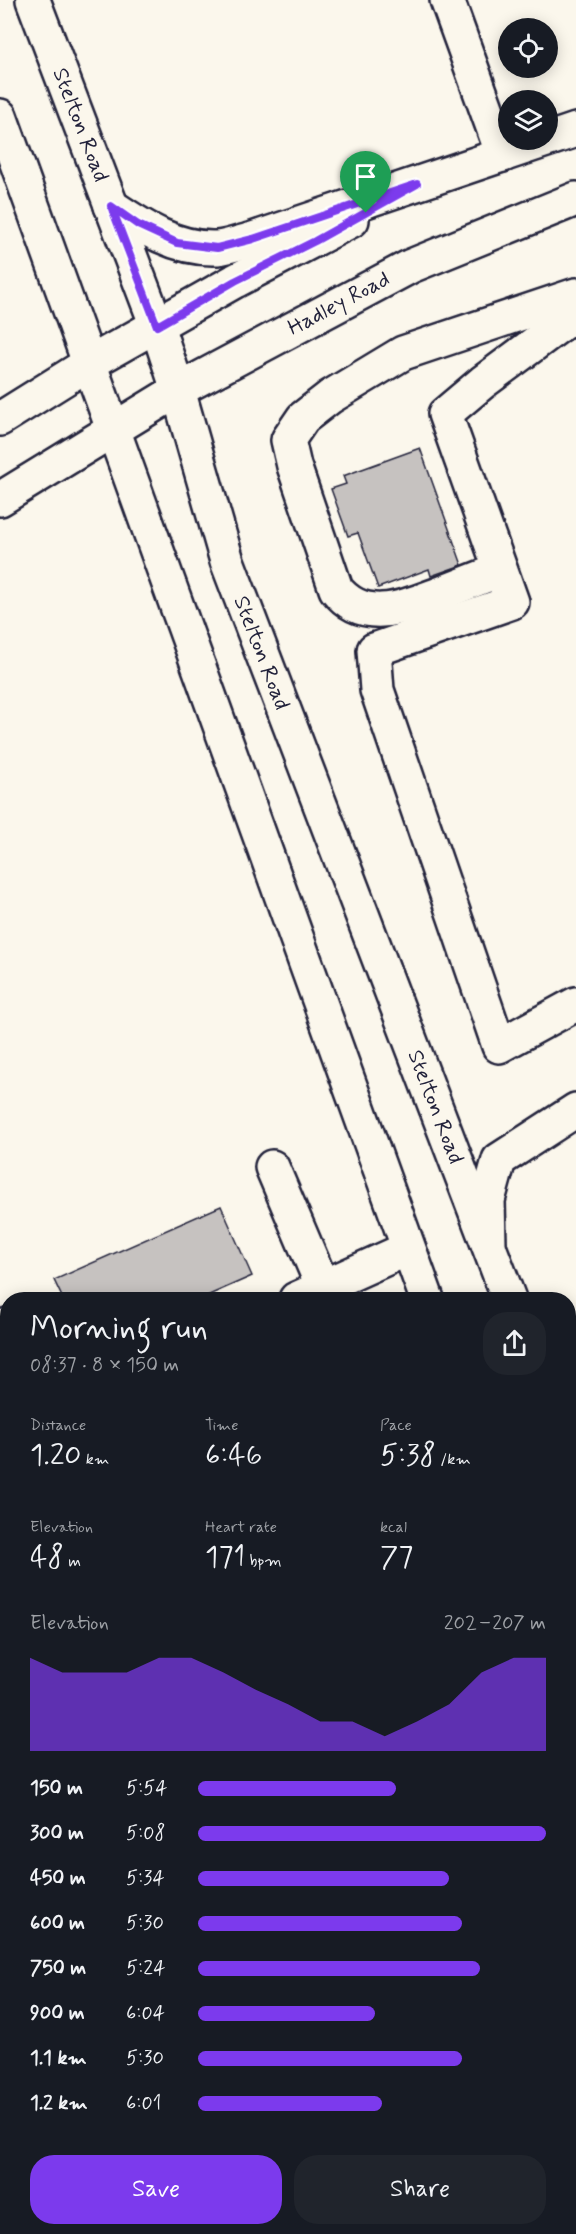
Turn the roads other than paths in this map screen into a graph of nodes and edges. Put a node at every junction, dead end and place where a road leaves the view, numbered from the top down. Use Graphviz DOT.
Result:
graph roads {
  1 [pos="33,0"];
  2 [pos="447,0"];
  3 [pos="0,116"];
  4 [pos="576,130"];
  5 [pos="503,155"];
  6 [pos="417,184"];
  7 [pos="576,199"];
  8 [pos="111,206"];
  9 [pos="576,295"];
  10 [pos="576,314"];
  11 [pos="157,326"];
  12 [pos="88,364"];
  13 [pos="178,390"];
  14 [pos="0,419"];
  15 [pos="112,430"];
  16 [pos="0,499"];
  17 [pos="500,570"];
  18 [pos="576,1004"];
  19 [pos="576,1110"];
  20 [pos="272,1167"];
  21 [pos="489,1247"];
  22 [pos="407,1249"];
  23 [pos="310,1292"];
  24 [pos="312,1292"];
  25 [pos="424,1292"];
  26 [pos="506,1292"];
  1 -- 8 [label="main road, Stelton Road"];
  2 -- 5 [label="main road"];
  3 -- 12 [label="main road"];
  4 -- 5 [label="main road"];
  5 -- 6 [label="main road"];
  6 -- 8 [label="main road"];
  6 -- 11 [label="main road"];
  7 -- 13 [label="main road, Hadley Road"];
  8 -- 11 [label="main road, Stelton Road"];
  9 -- 17 [label="main road"];
  10 -- 17 [label="main road"];
  11 -- 12 [label="main road"];
  11 -- 13 [label="main road, Stelton Road"];
  12 -- 14 [label="main road"];
  12 -- 15 [label="main road"];
  13 -- 15 [label="main road, Hadley Road"];
  13 -- 21 [label="main road, Stelton Road"];
  15 -- 16 [label="main road, Hadley Road"];
  15 -- 22 [label="main road"];
  17 -- 18 [label="main road"];
  19 -- 21 [label="main road"];
  20 -- 23 [label="main road"];
  21 -- 26 [label="main road, Stelton Road"];
  22 -- 24 [label="main road"];
  22 -- 25 [label="main road"];
}
